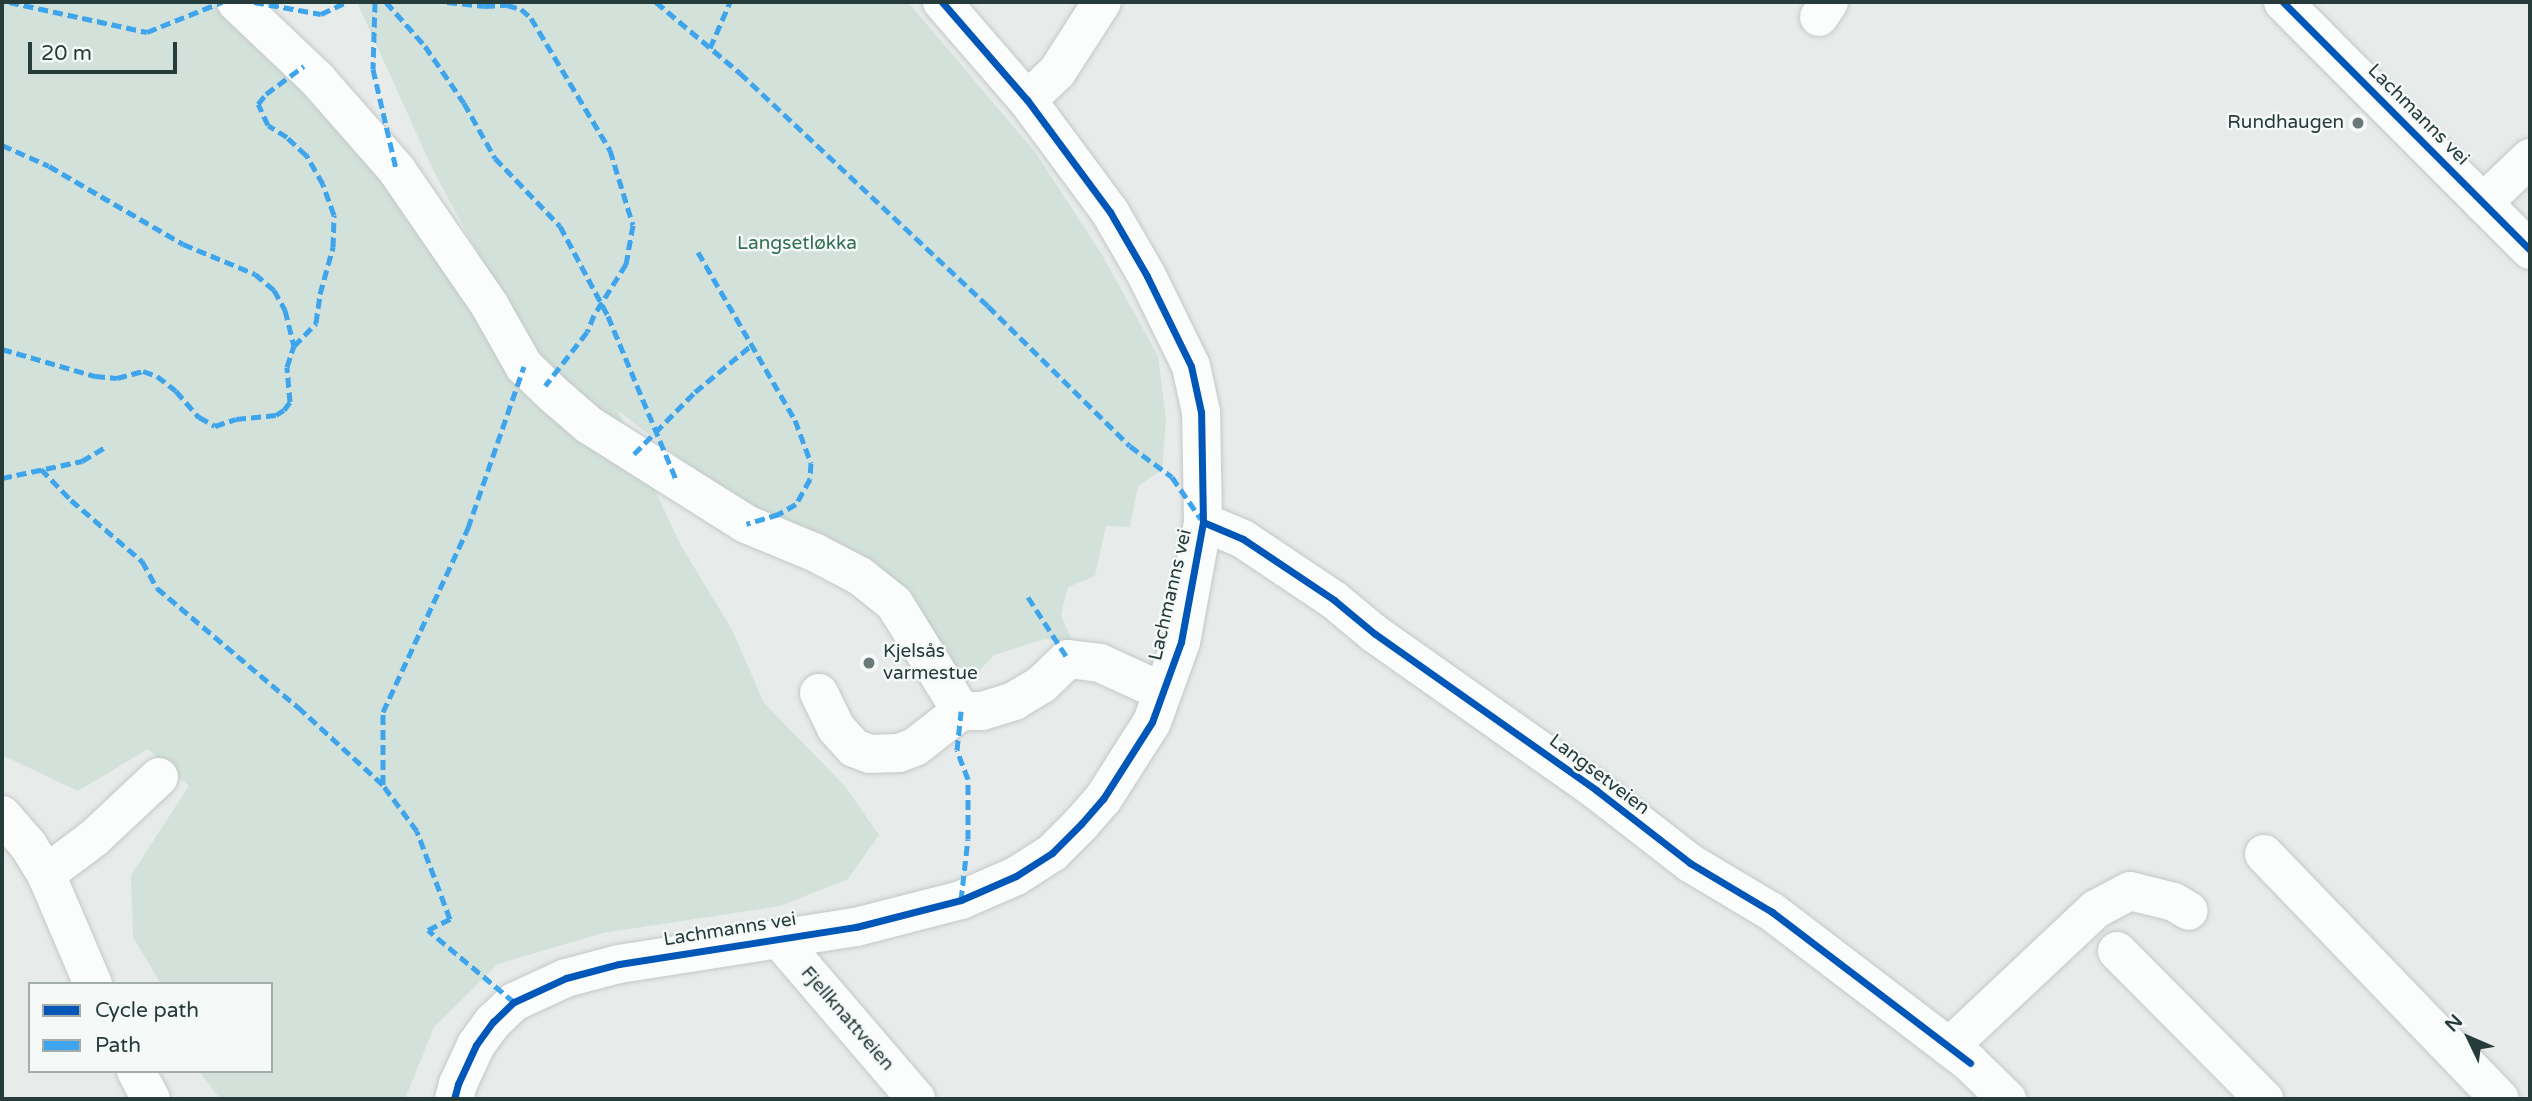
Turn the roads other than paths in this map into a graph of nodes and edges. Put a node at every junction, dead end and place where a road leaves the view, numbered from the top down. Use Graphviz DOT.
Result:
graph roads {
  1 [pos="236,2"];
  2 [pos="942,2"];
  3 [pos="1102,2"];
  4 [pos="2283,2"];
  5 [pos="1027,100"];
  6 [pos="2530,158"];
  7 [pos="2483,203"];
  8 [pos="2530,250"];
  9 [pos="1203,522"];
  10 [pos="1163,692"];
  11 [pos="819,693"];
  12 [pos="961,711"];
  13 [pos="159,777"];
  14 [pos="2,815"];
  15 [pos="2264,854"];
  16 [pos="46,874"];
  17 [pos="2189,911"];
  18 [pos="779,939"];
  19 [pos="2117,951"];
  20 [pos="92,982"];
  21 [pos="1959,1055"];
  22 [pos="137,1073"];
  23 [pos="151,1099"];
  24 [pos="454,1099"];
  25 [pos="916,1099"];
  26 [pos="2007,1099"];
  27 [pos="2264,1099"];
  28 [pos="2500,1099"];
  1 -- 12 [label="street"];
  2 -- 5 [label="street, Lachmanns vei"];
  3 -- 5 [label="street"];
  4 -- 7 [label="street, Lachmanns vei"];
  5 -- 9 [label="street, Lachmanns vei"];
  6 -- 7 [label="street"];
  7 -- 8 [label="street, Lachmanns vei"];
  9 -- 10 [label="street, Lachmanns vei"];
  9 -- 21 [label="street, Langsetveien"];
  10 -- 12 [label="street"];
  10 -- 18 [label="street, Lachmanns vei"];
  11 -- 12 [label="street"];
  13 -- 16 [label="street"];
  14 -- 16 [label="street"];
  15 -- 28 [label="street"];
  16 -- 20 [label="street"];
  17 -- 21 [label="street"];
  18 -- 24 [label="street, Lachmanns vei"];
  18 -- 25 [label="street, Fjellknattveien"];
  19 -- 27 [label="street"];
  21 -- 26 [label="street, Langsetveien"];
  22 -- 23 [label="street"];
}
